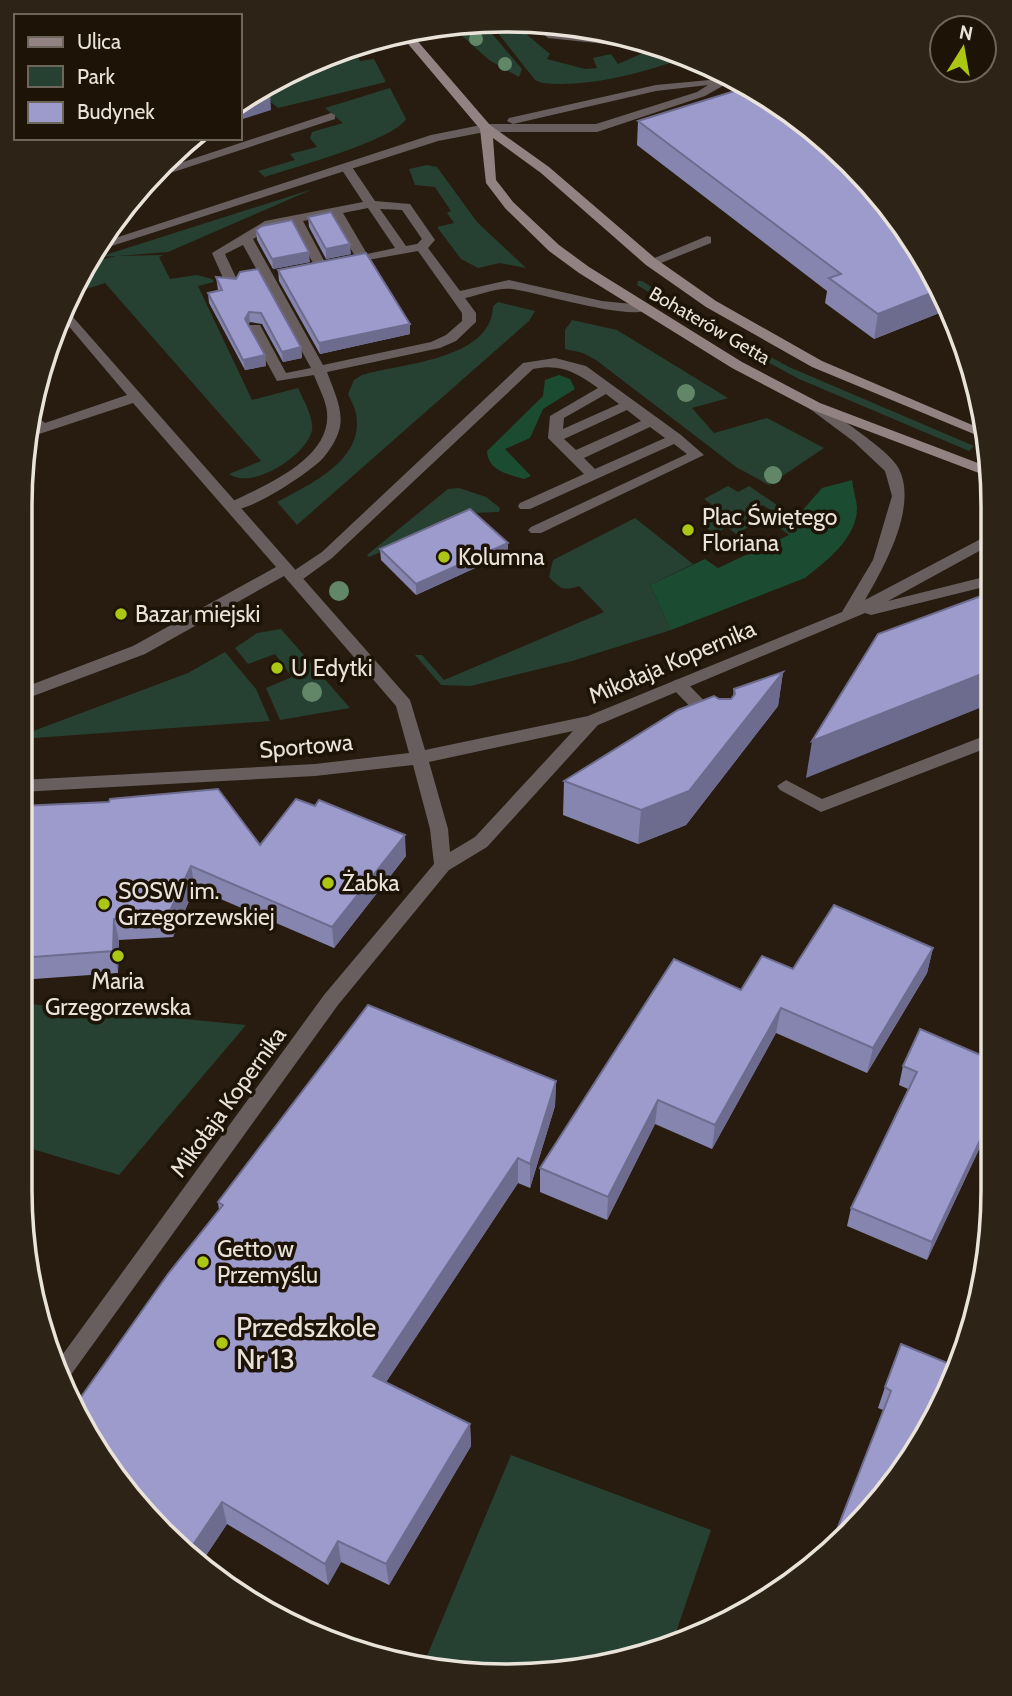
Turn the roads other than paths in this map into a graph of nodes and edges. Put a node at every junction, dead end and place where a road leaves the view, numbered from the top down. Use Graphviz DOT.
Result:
graph roads {
  1 [pos="547,34"];
  2 [pos="588,39"];
  3 [pos="412,41"];
  4 [pos="716,80"];
  5 [pos="721,83"];
  6 [pos="331,117"];
  7 [pos="486,128"];
  8 [pos="346,167"];
  9 [pos="169,171"];
  10 [pos="371,204"];
  11 [pos="335,211"];
  12 [pos="296,219"];
  13 [pos="246,238"];
  14 [pos="707,240"];
  15 [pos="110,244"];
  16 [pos="421,247"];
  17 [pos="402,250"];
  18 [pos="363,258"];
  19 [pos="651,262"];
  20 [pos="232,284"];
  21 [pos="457,296"];
  22 [pos="642,309"];
  23 [pos="70,319"];
  24 [pos="255,328"];
  25 [pos="318,370"];
  26 [pos="608,388"];
  27 [pos="136,397"];
  28 [pos="629,404"];
  29 [pos="815,406"];
  30 [pos="652,421"];
  31 [pos="974,430"];
  32 [pos="38,431"];
  33 [pos="555,438"];
  34 [pos="676,438"];
  35 [pos="573,457"];
  36 [pos="978,469"];
  37 [pos="594,476"];
  38 [pos="526,506"];
  39 [pos="232,507"];
  40 [pos="536,530"];
  41 [pos="981,544"];
  42 [pos="290,573"];
  43 [pos="981,583"];
  44 [pos="847,616"];
  45 [pos="678,685"];
  46 [pos="32,690"];
  47 [pos="592,721"];
  48 [pos="721,727"];
  49 [pos="981,743"];
  50 [pos="418,758"];
  51 [pos="32,785"];
  52 [pos="786,786"];
  53 [pos="443,865"];
  54 [pos="66,1367"];
  1 -- 2 [label="street"];
  3 -- 7 [label="main road, Bohaterów Getta"];
  4 -- 7 [label="street"];
  5 -- 7 [label="street"];
  6 -- 9 [label="street"];
  7 -- 8 [label="street"];
  7 -- 19 [label="main road, Bohaterów Getta"];
  7 -- 22 [label="main road, Bohaterów Getta"];
  8 -- 10 [label="street"];
  8 -- 15 [label="street"];
  10 -- 11 [label="street"];
  10 -- 16 [label="street"];
  10 -- 17 [label="street"];
  11 -- 12 [label="street"];
  11 -- 18 [label="street"];
  12 -- 13 [label="street"];
  12 -- 18 [label="street"];
  13 -- 20 [label="street"];
  13 -- 25 [label="street"];
  14 -- 19 [label="street"];
  16 -- 17 [label="street"];
  16 -- 21 [label="street"];
  17 -- 18 [label="street"];
  19 -- 31 [label="main road, Bohaterów Getta"];
  21 -- 22 [label="street"];
  21 -- 25 [label="street"];
  22 -- 29 [label="main road, Bohaterów Getta"];
  23 -- 27 [label="street"];
  24 -- 25 [label="street"];
  25 -- 39 [label="street"];
  26 -- 28 [label="street"];
  26 -- 33 [label="street"];
  26 -- 42 [label="street"];
  27 -- 32 [label="street"];
  27 -- 39 [label="street"];
  28 -- 30 [label="street"];
  28 -- 33 [label="street"];
  29 -- 36 [label="main road, Bohaterów Getta"];
  29 -- 44 [label="street"];
  30 -- 34 [label="street"];
  30 -- 35 [label="street"];
  33 -- 35 [label="street"];
  34 -- 37 [label="street"];
  34 -- 40 [label="street"];
  35 -- 37 [label="street"];
  37 -- 38 [label="street"];
  39 -- 42 [label="street"];
  41 -- 44 [label="street, Mikołaja Kopernika"];
  42 -- 46 [label="street"];
  42 -- 50 [label="street"];
  43 -- 44 [label="street, Mikołaja Kopernika"];
  44 -- 45 [label="street, Mikołaja Kopernika"];
  45 -- 47 [label="street, Mikołaja Kopernika"];
  45 -- 48 [label="street"];
  47 -- 50 [label="street, Sportowa"];
  47 -- 53 [label="street, Mikołaja Kopernika"];
  49 -- 52 [label="street"];
  50 -- 51 [label="street, Sportowa"];
  50 -- 53 [label="street"];
  53 -- 54 [label="street, Mikołaja Kopernika"];
}
